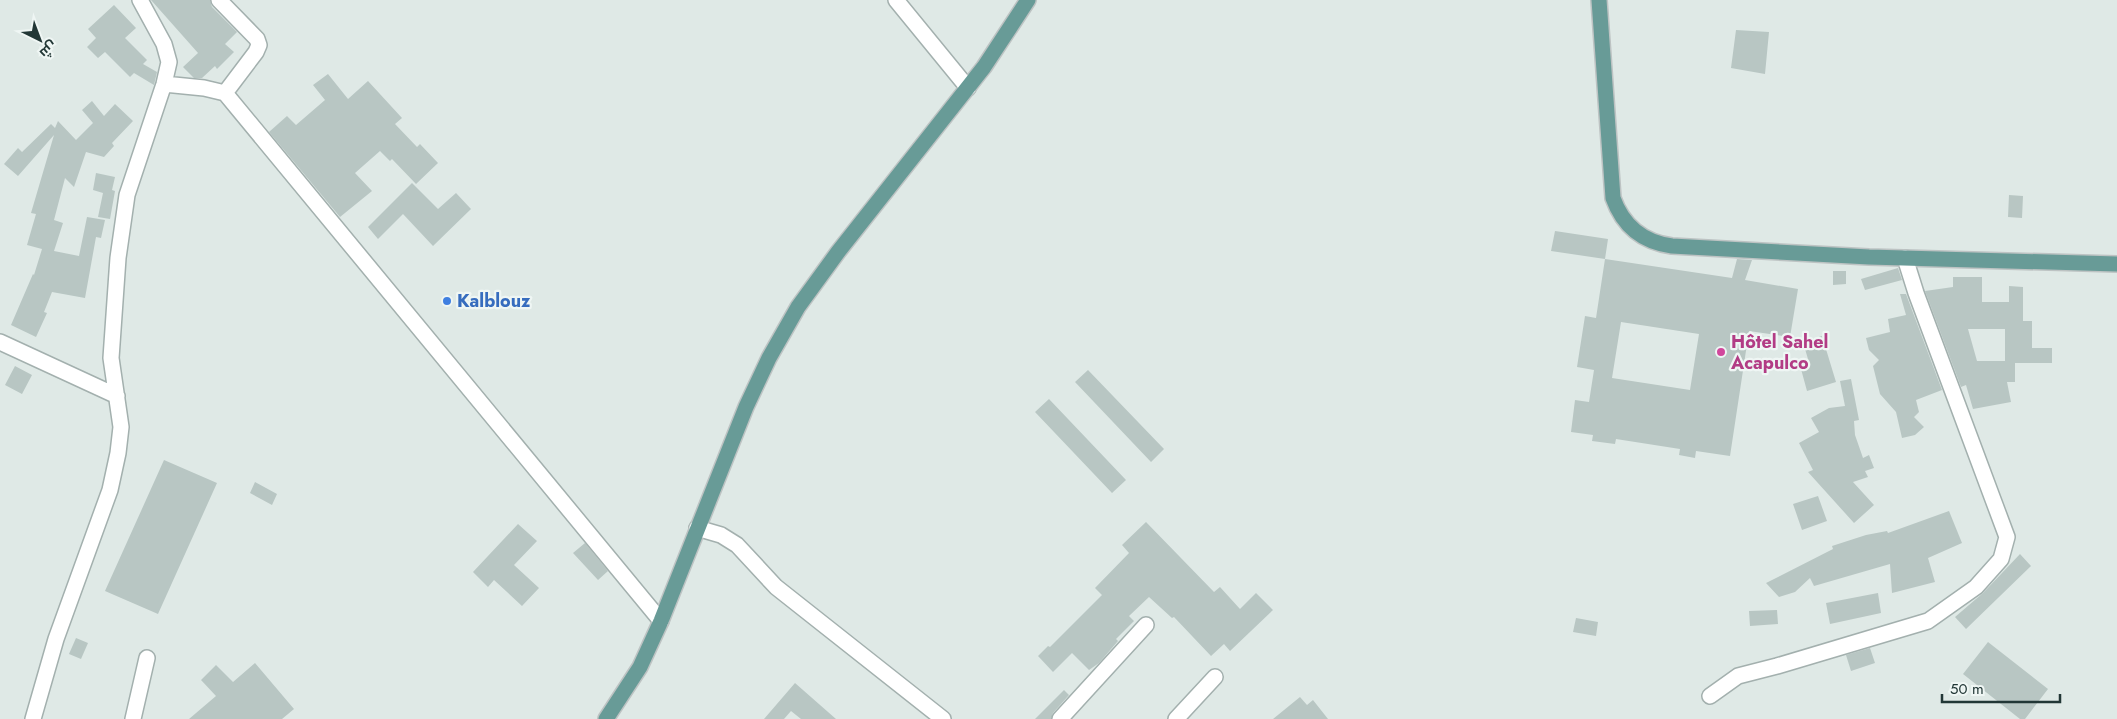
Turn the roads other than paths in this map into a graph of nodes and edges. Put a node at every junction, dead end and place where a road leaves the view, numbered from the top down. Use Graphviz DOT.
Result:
graph roads {
  1 [pos="140,0"];
  2 [pos="219,0"];
  3 [pos="896,0"];
  4 [pos="1028,0"];
  5 [pos="1599,0"];
  6 [pos="164,84"];
  7 [pos="968,88"];
  8 [pos="225,93"];
  9 [pos="1905,258"];
  10 [pos="2117,264"];
  11 [pos="0,342"];
  12 [pos="117,396"];
  13 [pos="697,528"];
  14 [pos="661,621"];
  15 [pos="1146,625"];
  16 [pos="148,658"];
  17 [pos="1215,677"];
  18 [pos="1710,696"];
  19 [pos="33,719"];
  20 [pos="133,719"];
  21 [pos="606,719"];
  22 [pos="943,719"];
  23 [pos="1060,719"];
  24 [pos="1176,719"];
  1 -- 6 [label="street"];
  2 -- 8 [label="street"];
  3 -- 7 [label="street"];
  4 -- 7 [label="main road"];
  5 -- 9 [label="main road"];
  6 -- 8 [label="street"];
  6 -- 12 [label="street"];
  7 -- 13 [label="main road"];
  8 -- 14 [label="street"];
  9 -- 10 [label="main road"];
  9 -- 18 [label="street"];
  11 -- 12 [label="street"];
  12 -- 19 [label="street"];
  13 -- 14 [label="main road"];
  13 -- 22 [label="street"];
  14 -- 21 [label="main road"];
  15 -- 23 [label="street"];
  16 -- 20 [label="street"];
  17 -- 24 [label="street"];
}
